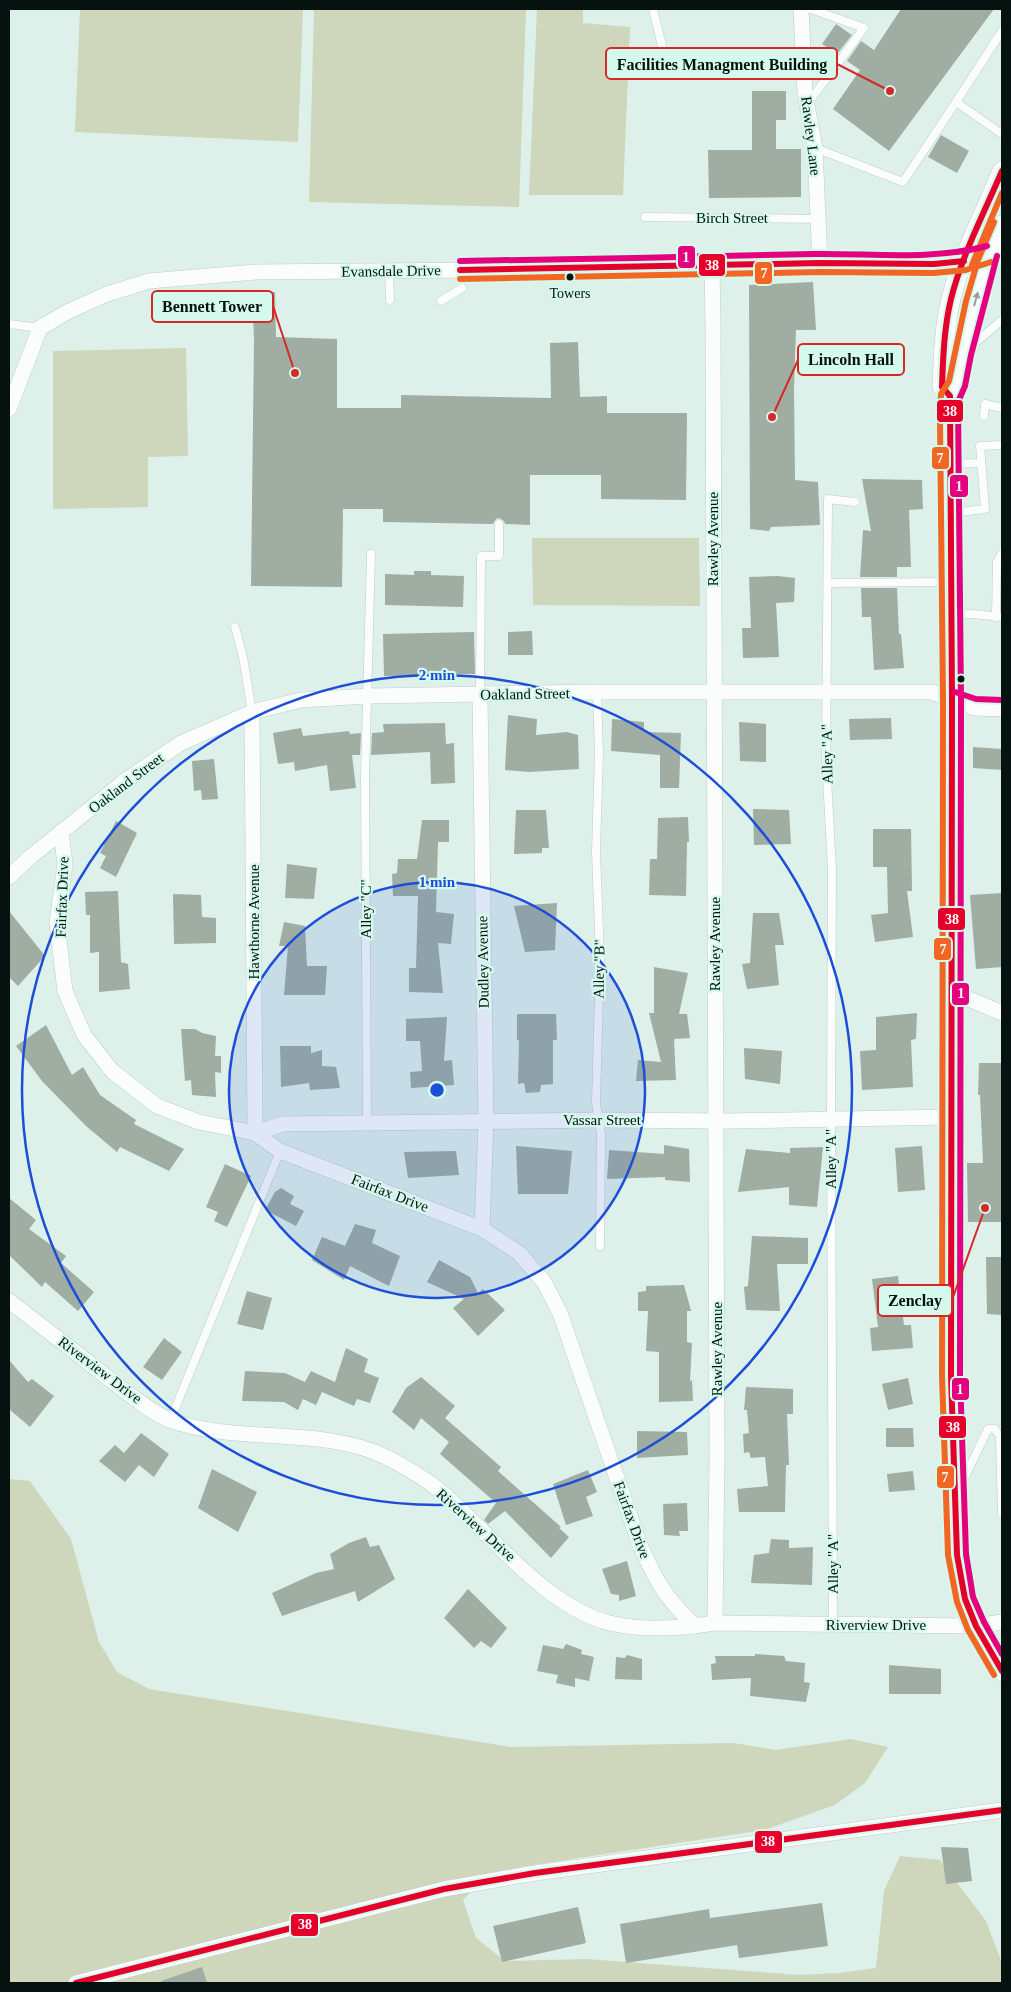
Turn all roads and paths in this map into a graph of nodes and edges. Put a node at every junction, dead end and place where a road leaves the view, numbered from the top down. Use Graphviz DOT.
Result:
graph roads {
  1 [pos="653,9"];
  2 [pos="801,9"];
  3 [pos="810,9"];
  4 [pos="1002,31"];
  5 [pos="803,72"];
  6 [pos="956,102"];
  7 [pos="807,104"];
  8 [pos="1002,134"];
  9 [pos="815,148"];
  10 [pos="1002,171"];
  11 [pos="645,217"];
  12 [pos="819,219"];
  13 [pos="1002,225"];
  14 [pos="998,252"];
  15 [pos="964,261"];
  16 [pos="820,263"];
  17 [pos="712,266"];
  18 [pos="389,271"];
  19 [pos="462,288"];
  20 [pos="390,300"];
  21 [pos="441,301"];
  22 [pos="1002,320"];
  23 [pos="9,324"];
  24 [pos="40,328"];
  25 [pos="962,354"];
  26 [pos="950,396"];
  27 [pos="10,403"];
  28 [pos="1002,408"];
  29 [pos="984,416"];
  30 [pos="1002,445"];
  31 [pos="981,463"];
  32 [pos="949,464"];
  33 [pos="855,502"];
  34 [pos="949,513"];
  35 [pos="499,524"];
  36 [pos="371,554"];
  37 [pos="1002,554"];
  38 [pos="950,582"];
  39 [pos="828,583"];
  40 [pos="1000,603"];
  41 [pos="951,615"];
  42 [pos="999,617"];
  43 [pos="234,627"];
  44 [pos="597,692"];
  45 [pos="714,692"];
  46 [pos="827,692"];
  47 [pos="480,695"];
  48 [pos="368,696"];
  49 [pos="952,700"];
  50 [pos="1002,709"];
  51 [pos="252,712"];
  52 [pos="61,832"];
  53 [pos="9,877"];
  54 [pos="952,992"];
  55 [pos="1002,1013"];
  56 [pos="950,1117"];
  57 [pos="831,1119"];
  58 [pos="599,1120"];
  59 [pos="486,1121"];
  60 [pos="716,1121"];
  61 [pos="367,1122"];
  62 [pos="255,1133"];
  63 [pos="280,1151"];
  64 [pos="482,1229"];
  65 [pos="600,1246"];
  66 [pos="9,1301"];
  67 [pos="170,1421"];
  68 [pos="1001,1462"];
  69 [pos="955,1497"];
  70 [pos="1002,1513"];
  71 [pos="1002,1622"];
  72 [pos="715,1623"];
  73 [pos="833,1625"];
  74 [pos="695,1626"];
  75 [pos="976,1626"];
  76 [pos="1002,1671"];
  77 [pos="1002,1810"];
  78 [pos="76,1983"];
  1 -- 5 [label="lane"];
  2 -- 5 [label="street, Rawley Lane"];
  3 -- 7 [label="lane"];
  4 -- 6 [label="lane"];
  5 -- 7 [label="street, Rawley Lane"];
  6 -- 8 [label="lane"];
  6 -- 9 [label="lane"];
  7 -- 9 [label="street, Rawley Lane"];
  9 -- 12 [label="street, Rawley Lane"];
  10 -- 15 [label="street"];
  11 -- 12 [label="lane, Birch Street"];
  12 -- 16 [label="street, Rawley Lane"];
  13 -- 14 [label="street"];
  14 -- 15 [label="street, Evansdale Drive"];
  25 -- 14 [label="street, one-way"];
  15 -- 16 [label="street, Evansdale Drive"];
  15 -- 26 [label="street"];
  16 -- 17 [label="street, Evansdale Drive"];
  17 -- 18 [label="street, Evansdale Drive"];
  17 -- 45 [label="street, Rawley Avenue"];
  18 -- 20 [label="lane"];
  18 -- 24 [label="street, Evansdale Drive"];
  19 -- 21 [label="lane"];
  22 -- 25 [label="lane"];
  23 -- 24 [label="lane"];
  24 -- 27 [label="street"];
  25 -- 26 [label="street"];
  26 -- 32 [label="street"];
  28 -- 29 [label="lane"];
  30 -- 31 [label="lane"];
  31 -- 32 [label="lane"];
  31 -- 34 [label="lane"];
  32 -- 34 [label="street"];
  33 -- 39 [label="lane, Alley \"A\""];
  34 -- 38 [label="street"];
  35 -- 47 [label="lane"];
  36 -- 48 [label="lane, Alley \"C\""];
  37 -- 40 [label="lane"];
  38 -- 39 [label="lane"];
  38 -- 41 [label="street"];
  39 -- 46 [label="lane, Alley \"A\""];
  40 -- 42 [label="lane"];
  41 -- 42 [label="lane"];
  41 -- 49 [label="street"];
  43 -- 51 [label="lane"];
  44 -- 45 [label="street, Oakland Street"];
  44 -- 47 [label="street, Oakland Street"];
  44 -- 58 [label="lane, Alley \"B\""];
  45 -- 46 [label="street, Oakland Street"];
  45 -- 60 [label="street, Rawley Avenue"];
  46 -- 49 [label="street, Oakland Street"];
  46 -- 57 [label="lane, Alley \"A\""];
  47 -- 48 [label="street, Oakland Street"];
  47 -- 59 [label="street, Dudley Avenue"];
  48 -- 51 [label="street, Oakland Street"];
  48 -- 61 [label="lane, Alley \"C\""];
  49 -- 50 [label="street, Oakland Street"];
  49 -- 54 [label="street"];
  51 -- 52 [label="street, Oakland Street"];
  51 -- 62 [label="street, Hawthorne Avenue"];
  52 -- 53 [label="street, Oakland Street"];
  52 -- 62 [label="street, Fairfax Drive"];
  54 -- 55 [label="street"];
  54 -- 56 [label="street"];
  56 -- 57 [label="street, Vassar Street"];
  56 -- 69 [label="street"];
  57 -- 60 [label="street, Vassar Street"];
  57 -- 73 [label="lane, Alley \"A\""];
  58 -- 59 [label="street, Vassar Street"];
  58 -- 60 [label="street, Vassar Street"];
  58 -- 65 [label="lane, Alley \"B\""];
  59 -- 61 [label="street, Vassar Street"];
  59 -- 64 [label="street, Dudley Avenue"];
  60 -- 72 [label="street, Rawley Avenue"];
  61 -- 62 [label="street, Vassar Street"];
  62 -- 63 [label="street, Fairfax Drive"];
  63 -- 64 [label="street, Fairfax Drive"];
  63 -- 67 [label="lane"];
  64 -- 74 [label="street, Fairfax Drive"];
  66 -- 67 [label="street, Riverview Drive"];
  67 -- 74 [label="street, Riverview Drive"];
  68 -- 69 [label="lane"];
  68 -- 70 [label="lane"];
  69 -- 75 [label="street"];
  71 -- 75 [label="street, Riverview Drive"];
  72 -- 73 [label="street, Riverview Drive"];
  72 -- 74 [label="street, Riverview Drive"];
  73 -- 75 [label="street, Riverview Drive"];
  75 -- 76 [label="street"];
  77 -- 78 [label="street"];
}
